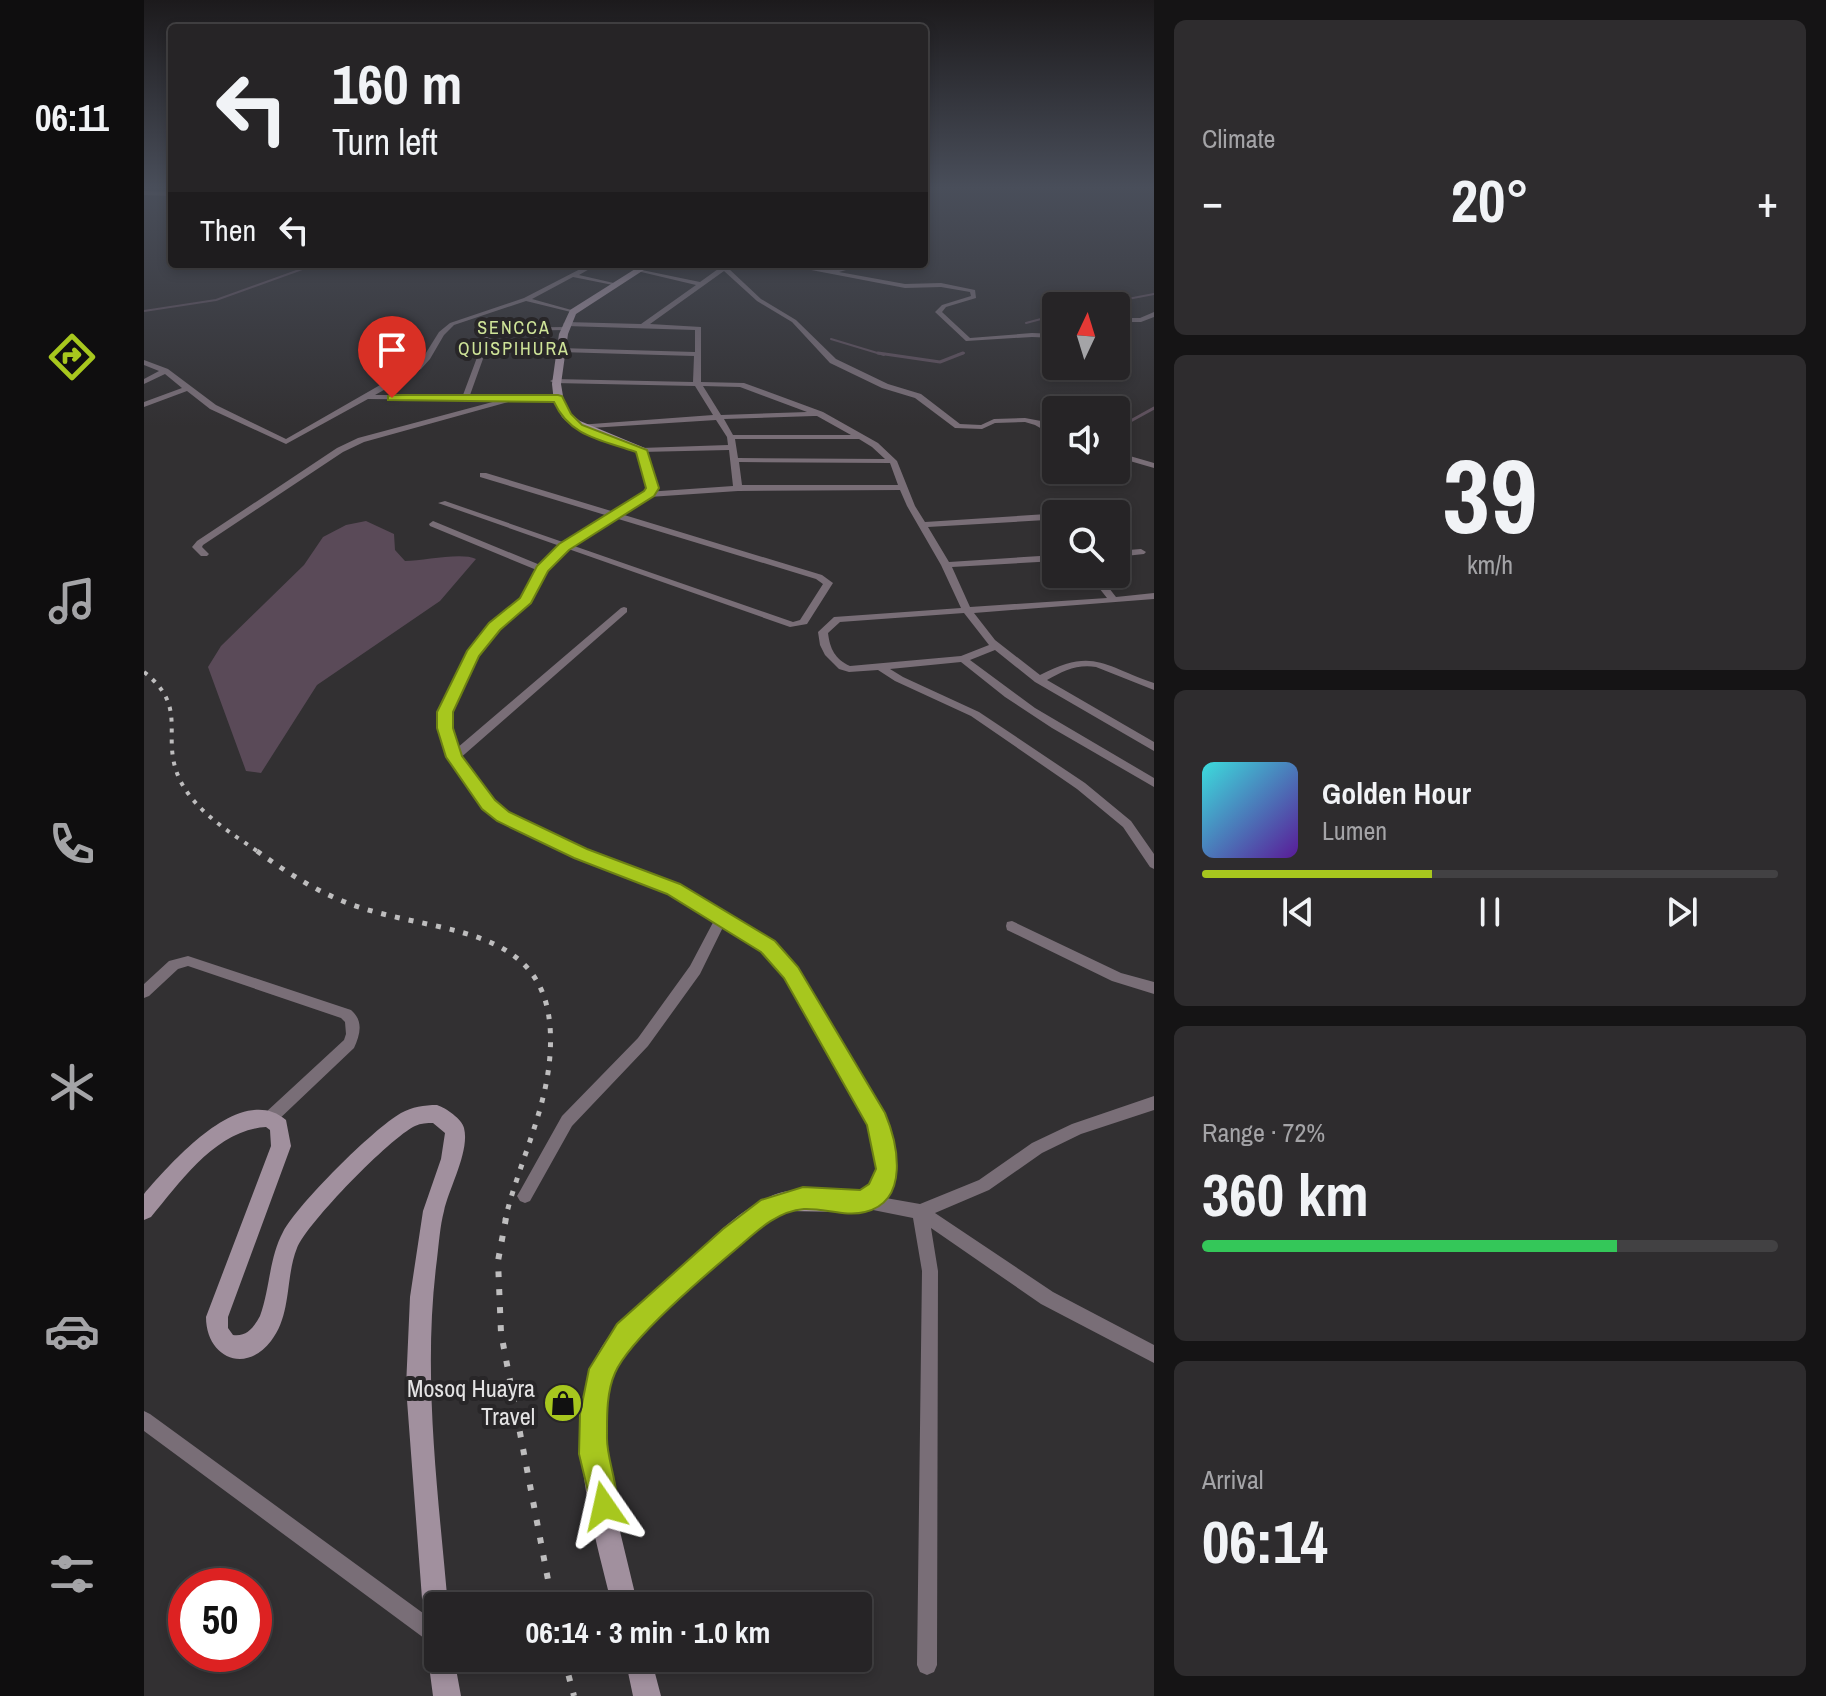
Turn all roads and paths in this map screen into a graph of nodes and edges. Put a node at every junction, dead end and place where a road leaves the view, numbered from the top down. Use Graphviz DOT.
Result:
graph roads {
  1 [pos="586,268"];
  2 [pos="642,268"];
  3 [pos="647,268"];
  4 [pos="724,268"];
  5 [pos="729,268"];
  6 [pos="804,268"];
  7 [pos="847,268"];
  8 [pos="829,273"];
  9 [pos="571,275"];
  10 [pos="701,284"];
  11 [pos="616,285"];
  12 [pos="526,299"];
  13 [pos="1154,314"];
  14 [pos="1130,320"];
  15 [pos="568,322"];
  16 [pos="643,326"];
  17 [pos="1042,335"];
  18 [pos="560,350"];
  19 [pos="697,354"];
  20 [pos="144,362"];
  21 [pos="165,371"];
  22 [pos="554,381"];
  23 [pos="144,382"];
  24 [pos="697,383"];
  25 [pos="188,388"];
  26 [pos="367,397"];
  27 [pos="558,398"];
  28 [pos="512,399"];
  29 [pos="465,400"];
  30 [pos="144,405"];
  31 [pos="820,414"];
  32 [pos="720,417"];
  33 [pos="1042,426"];
  34 [pos="578,427"];
  35 [pos="731,437"];
  36 [pos="862,437"];
  37 [pos="733,447"];
  38 [pos="641,450"];
  39 [pos="1130,458"];
  40 [pos="736,460"];
  41 [pos="893,461"];
  42 [pos="1154,466"];
  43 [pos="483,475"];
  44 [pos="903,487"];
  45 [pos="738,488"];
  46 [pos="649,494"];
  47 [pos="442,503"];
  48 [pos="613,516"];
  49 [pos="1042,517"];
  50 [pos="433,524"];
  51 [pos="924,525"];
  52 [pos="564,547"];
  53 [pos="1141,552"];
  54 [pos="1130,553"];
  55 [pos="204,554"];
  56 [pos="1042,559"];
  57 [pos="946,565"];
  58 [pos="542,569"];
  59 [pos="1104,588"];
  60 [pos="1154,596"];
  61 [pos="1114,600"];
  62 [pos="624,610"];
  63 [pos="967,610"];
  64 [pos="995,646"];
  65 [pos="963,659"];
  66 [pos="882,668"];
  67 [pos="1039,680"];
  68 [pos="1154,687"];
  69 [pos="1154,747"];
  70 [pos="454,757"];
  71 [pos="1154,783"];
  72 [pos="1154,864"];
  73 [pos="722,917"];
  74 [pos="1012,926"];
  75 [pos="1154,988"];
  76 [pos="144,992"];
  77 [pos="1154,1103"];
  78 [pos="270,1118"];
  79 [pos="525,1196"];
  80 [pos="863,1201"];
  81 [pos="144,1210"];
  82 [pos="920,1212"];
  83 [pos="1154,1354"];
  84 [pos="144,1420"];
  85 [pos="434,1592"];
  86 [pos="622,1592"];
  87 [pos="424,1627"];
  88 [pos="927,1665"];
  89 [pos="443,1672"];
  90 [pos="641,1672"];
  91 [pos="447,1696"];
  92 [pos="647,1696"];
  1 -- 9 [label="street"];
  2 -- 11 [label="main road"];
  3 -- 10 [label="street"];
  4 -- 10 [label="street"];
  5 -- 33 [label="street"];
  6 -- 8 [label="street"];
  7 -- 8 [label="street"];
  8 -- 17 [label="street"];
  9 -- 11 [label="street"];
  9 -- 12 [label="street"];
  10 -- 16 [label="street"];
  11 -- 15 [label="main road"];
  12 -- 15 [label="street"];
  12 -- 26 [label="street"];
  13 -- 14 [label="street"];
  15 -- 16 [label="street"];
  15 -- 18 [label="main road"];
  15 -- 29 [label="street"];
  16 -- 19 [label="street"];
  18 -- 19 [label="street"];
  18 -- 22 [label="main road"];
  19 -- 24 [label="street"];
  20 -- 21 [label="street"];
  21 -- 23 [label="street"];
  21 -- 25 [label="street"];
  22 -- 24 [label="street"];
  22 -- 27 [label="main road"];
  24 -- 31 [label="street"];
  24 -- 32 [label="street"];
  25 -- 26 [label="street"];
  25 -- 30 [label="street"];
  26 -- 29 [label="street"];
  27 -- 28 [label="street"];
  27 -- 34 [label="main road"];
  28 -- 29 [label="street"];
  28 -- 55 [label="street"];
  31 -- 32 [label="street"];
  31 -- 36 [label="street"];
  32 -- 34 [label="street"];
  32 -- 35 [label="street"];
  34 -- 38 [label="main road"];
  35 -- 36 [label="street"];
  35 -- 37 [label="street"];
  36 -- 41 [label="street"];
  37 -- 38 [label="street"];
  37 -- 40 [label="street"];
  38 -- 46 [label="main road"];
  39 -- 42 [label="street"];
  40 -- 41 [label="street"];
  40 -- 45 [label="street"];
  41 -- 44 [label="street"];
  43 -- 48 [label="street"];
  44 -- 45 [label="street"];
  44 -- 51 [label="street"];
  45 -- 46 [label="street"];
  46 -- 48 [label="main road"];
  47 -- 52 [label="street"];
  48 -- 52 [label="main road"];
  48 -- 52 [label="street"];
  49 -- 51 [label="street"];
  50 -- 58 [label="street"];
  51 -- 57 [label="street"];
  52 -- 58 [label="main road"];
  53 -- 54 [label="street"];
  56 -- 57 [label="street"];
  57 -- 63 [label="street"];
  58 -- 70 [label="main road"];
  59 -- 61 [label="street"];
  60 -- 61 [label="street"];
  61 -- 63 [label="street"];
  62 -- 70 [label="street"];
  63 -- 64 [label="street"];
  63 -- 66 [label="street"];
  64 -- 65 [label="street"];
  64 -- 67 [label="street"];
  65 -- 66 [label="street"];
  65 -- 71 [label="street"];
  66 -- 72 [label="street"];
  67 -- 68 [label="street"];
  67 -- 69 [label="street"];
  70 -- 73 [label="main road"];
  73 -- 79 [label="street"];
  73 -- 80 [label="main road"];
  74 -- 75 [label="street"];
  76 -- 78 [label="street"];
  77 -- 82 [label="street"];
  78 -- 81 [label="main road"];
  78 -- 85 [label="main road"];
  80 -- 82 [label="street"];
  80 -- 86 [label="main road"];
  82 -- 83 [label="street"];
  82 -- 88 [label="street"];
  84 -- 87 [label="street"];
  89 -- 91 [label="main road"];
  90 -- 92 [label="main road"];
}
